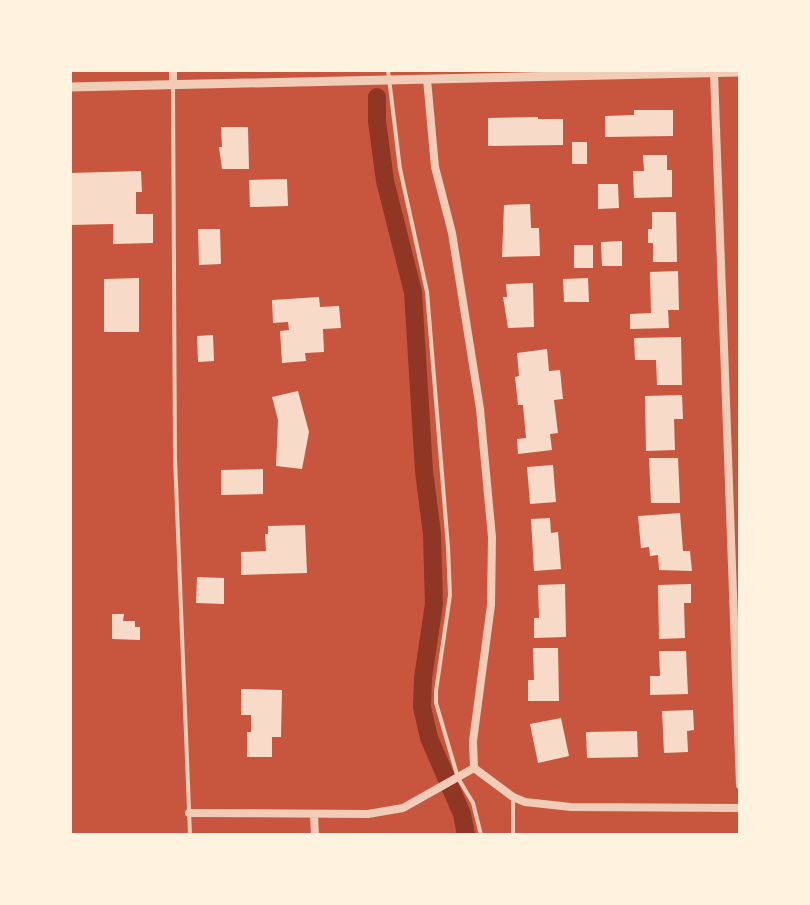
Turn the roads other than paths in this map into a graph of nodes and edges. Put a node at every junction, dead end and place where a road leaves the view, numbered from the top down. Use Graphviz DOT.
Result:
graph roads {
  1 [pos="173,70"];
  2 [pos="713,71"];
  3 [pos="740,72"];
  4 [pos="439,74"];
  5 [pos="389,75"];
  6 [pos="427,79"];
  7 [pos="173,84"];
  8 [pos="70,87"];
  9 [pos="474,768"];
  10 [pos="457,778"];
  11 [pos="740,785"];
  12 [pos="513,797"];
  13 [pos="740,808"];
  14 [pos="189,813"];
  15 [pos="314,815"];
  16 [pos="190,835"];
  17 [pos="315,835"];
  18 [pos="481,835"];
  19 [pos="513,835"];
  1 -- 7 [label="street"];
  2 -- 3 [label="street"];
  2 -- 4 [label="street"];
  2 -- 11 [label="street"];
  4 -- 6 [label="street"];
  5 -- 6 [label="street"];
  5 -- 7 [label="street"];
  5 -- 10 [label="lane"];
  6 -- 9 [label="street"];
  7 -- 8 [label="street"];
  7 -- 14 [label="lane"];
  9 -- 10 [label="street"];
  9 -- 12 [label="street"];
  10 -- 15 [label="street"];
  10 -- 18 [label="lane"];
  12 -- 13 [label="street"];
  12 -- 19 [label="lane"];
  14 -- 15 [label="street"];
  14 -- 16 [label="lane"];
  15 -- 17 [label="street"];
}
